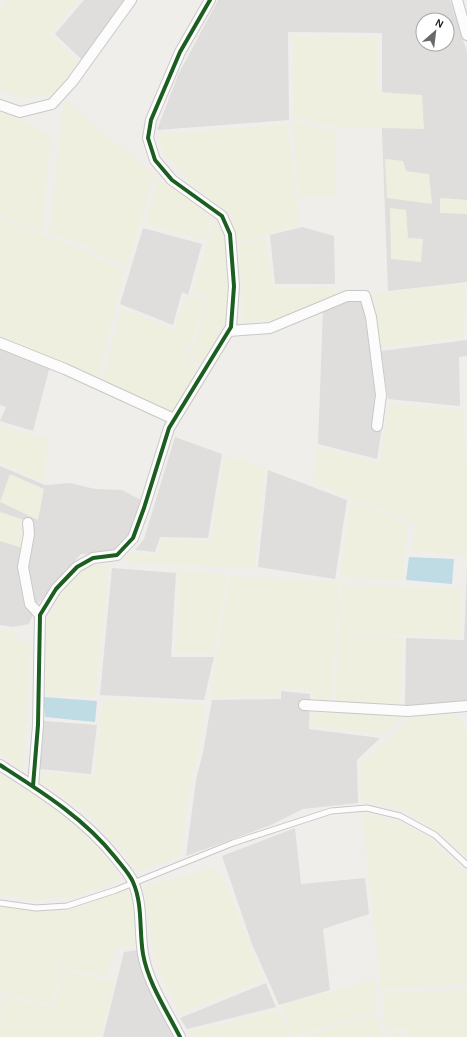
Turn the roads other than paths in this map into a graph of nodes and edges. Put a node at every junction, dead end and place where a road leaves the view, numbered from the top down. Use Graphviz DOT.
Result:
graph roads {
  1 [pos="131,0"];
  2 [pos="210,0"];
  3 [pos="457,0"];
  4 [pos="467,35"];
  5 [pos="0,104"];
  6 [pos="229,331"];
  7 [pos="0,343"];
  8 [pos="174,420"];
  9 [pos="377,426"];
  10 [pos="28,522"];
  11 [pos="40,615"];
  12 [pos="304,705"];
  13 [pos="467,706"];
  14 [pos="0,764"];
  15 [pos="33,786"];
  16 [pos="467,865"];
  17 [pos="133,882"];
  18 [pos="0,903"];
  19 [pos="180,1037"];
  1 -- 5 [label="street"];
  2 -- 6 [label="street"];
  3 -- 4 [label="street"];
  6 -- 8 [label="street"];
  6 -- 9 [label="street"];
  7 -- 8 [label="street"];
  8 -- 11 [label="street"];
  10 -- 11 [label="street"];
  11 -- 15 [label="street"];
  12 -- 13 [label="street"];
  14 -- 15 [label="street"];
  15 -- 17 [label="street"];
  16 -- 17 [label="lane"];
  17 -- 18 [label="lane"];
  17 -- 19 [label="street"];
}
